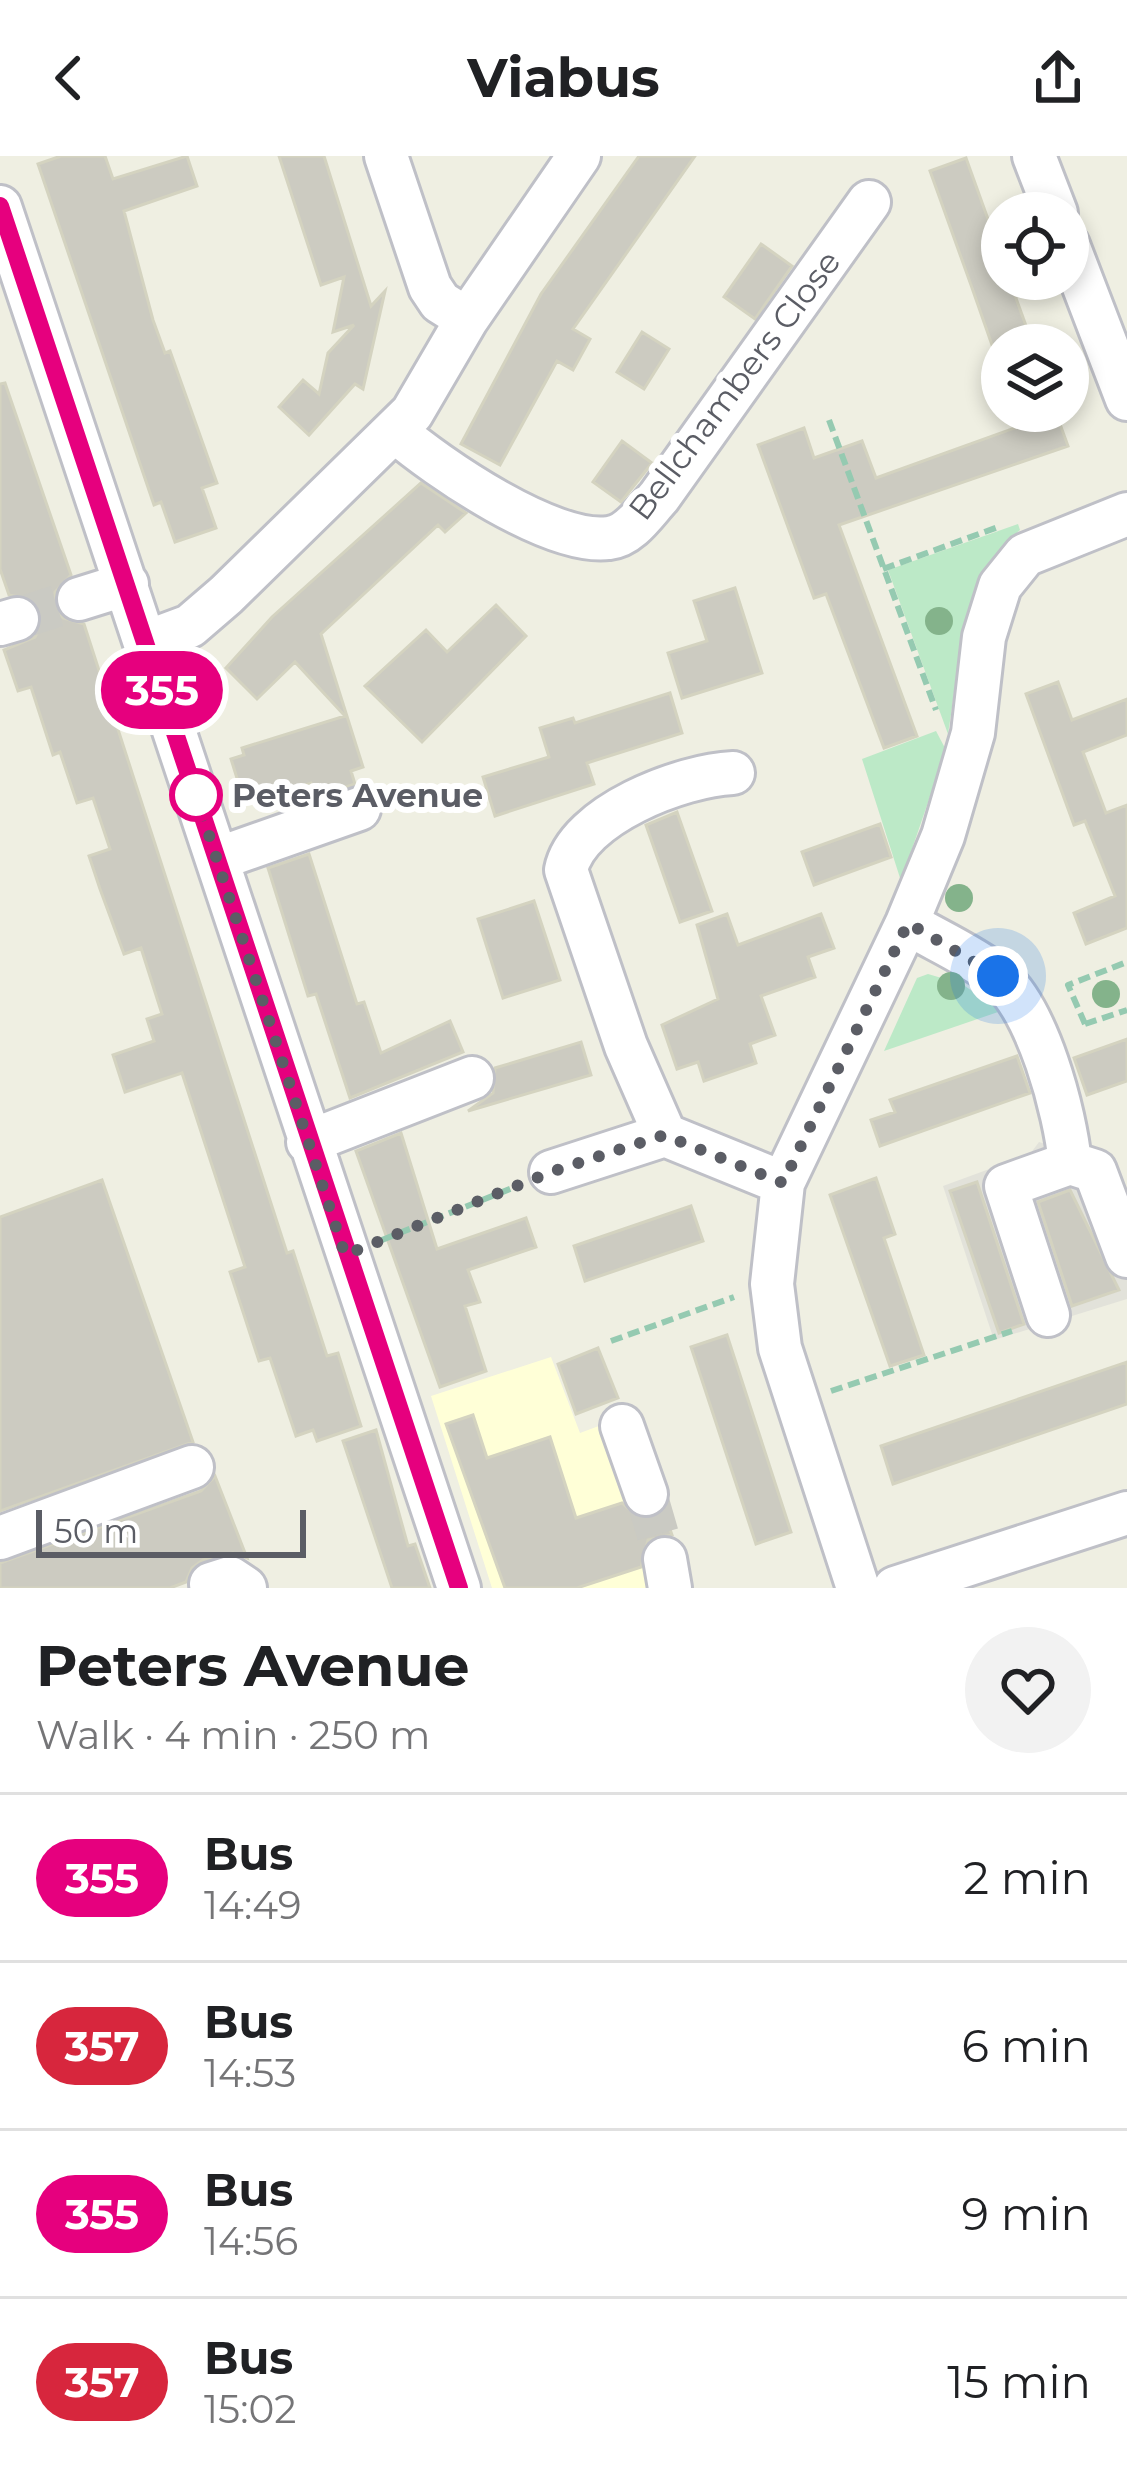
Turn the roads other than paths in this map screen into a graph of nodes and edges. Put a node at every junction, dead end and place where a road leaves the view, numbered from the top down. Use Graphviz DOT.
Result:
graph roads {
  1 [pos="386,156"];
  2 [pos="578,156"];
  3 [pos="1034,156"];
  4 [pos="1048,192"];
  5 [pos="869,202"];
  6 [pos="0,207"];
  7 [pos="1089,300"];
  8 [pos="467,319"];
  9 [pos="1127,399"];
  10 [pos="395,431"];
  11 [pos="1127,514"];
  12 [pos="128,584"];
  13 [pos="79,599"];
  14 [pos="147,642"];
  15 [pos="733,772"];
  16 [pos="359,809"];
  17 [pos="217,859"];
  18 [pos="908,923"];
  19 [pos="472,1078"];
  20 [pos="664,1135"];
  21 [pos="308,1142"];
  22 [pos="1070,1163"];
  23 [pos="551,1172"];
  24 [pos="783,1183"];
  25 [pos="1127,1256"];
  26 [pos="1048,1315"];
  27 [pos="622,1426"];
  28 [pos="191,1467"];
  29 [pos="646,1494"];
  30 [pos="1127,1513"];
  31 [pos="0,1538"];
  32 [pos="459,1588"];
  33 [pos="858,1588"];
  34 [pos="896,1588"];
  1 -- 8 [label="street"];
  2 -- 8 [label="street"];
  3 -- 4 [label="street"];
  5 -- 10 [label="street, Bellchambers Close"];
  6 -- 12 [label="street"];
  7 -- 9 [label="street"];
  8 -- 10 [label="street"];
  10 -- 14 [label="street"];
  11 -- 18 [label="street"];
  12 -- 13 [label="street"];
  12 -- 14 [label="street"];
  14 -- 17 [label="street"];
  15 -- 20 [label="street"];
  16 -- 17 [label="street"];
  17 -- 21 [label="street"];
  18 -- 22 [label="street"];
  18 -- 24 [label="street"];
  19 -- 21 [label="street"];
  20 -- 23 [label="street"];
  20 -- 24 [label="street"];
  21 -- 32 [label="street"];
  22 -- 25 [label="street"];
  22 -- 26 [label="street"];
  24 -- 33 [label="street"];
  27 -- 29 [label="street"];
  28 -- 31 [label="street"];
  30 -- 34 [label="street"];
}
